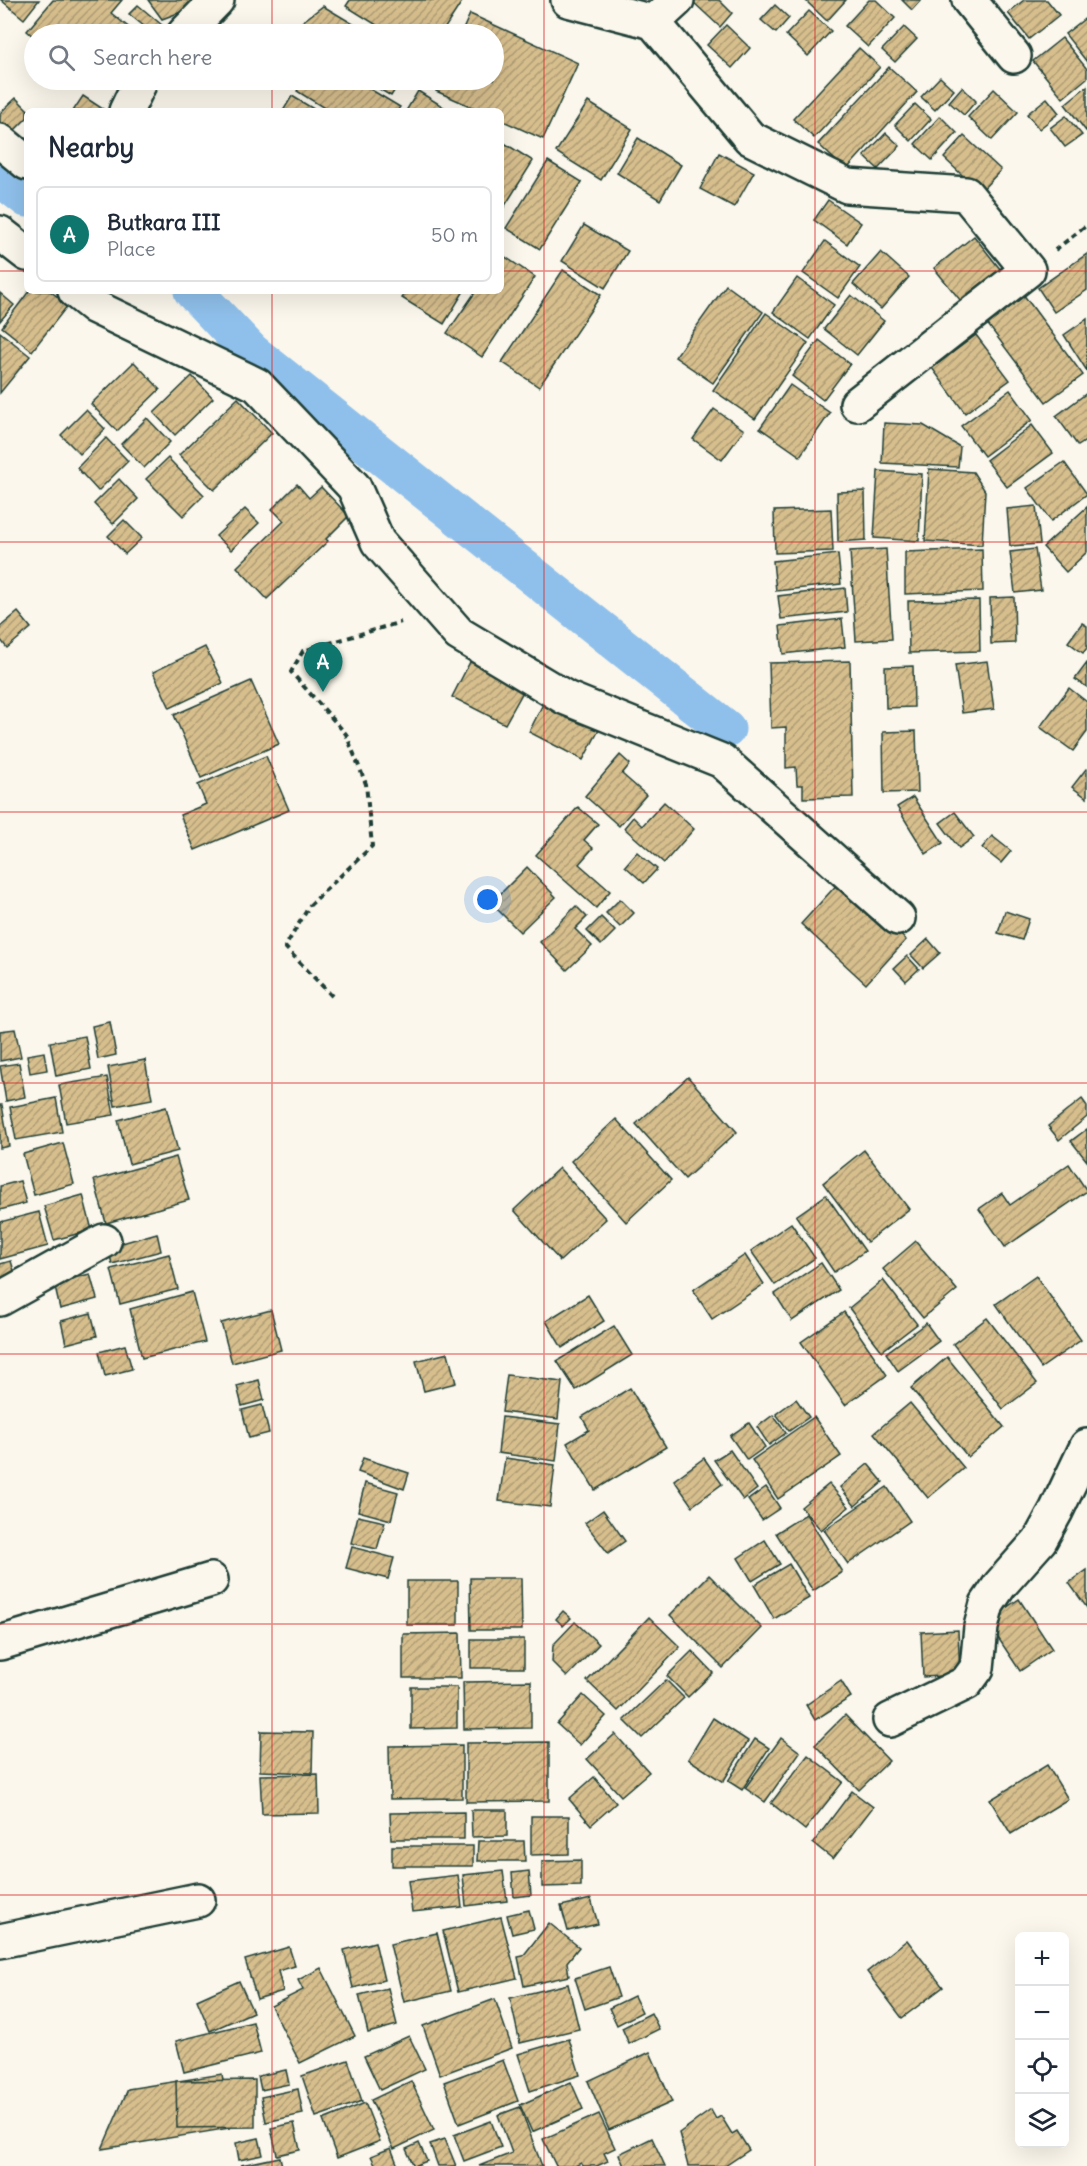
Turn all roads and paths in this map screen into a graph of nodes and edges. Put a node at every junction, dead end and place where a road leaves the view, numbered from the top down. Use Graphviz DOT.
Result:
graph roads {
  1 [pos="217,0"];
  2 [pos="568,0"];
  3 [pos="676,0"];
  4 [pos="969,0"];
  5 [pos="653,22"];
  6 [pos="194,24"];
  7 [pos="1014,56"];
  8 [pos="136,90"];
  9 [pos="127,108"];
  10 [pos="0,141"];
  11 [pos="24,161"];
  12 [pos="0,233"];
  13 [pos="24,252"];
  14 [pos="79,294"];
  15 [pos="857,404"];
  16 [pos="439,611"];
  17 [pos="898,918"];
  18 [pos="332,996"];
  19 [pos="104,1241"];
  20 [pos="0,1299"];
  21 [pos="1083,1461"];
  22 [pos="211,1580"];
  23 [pos="0,1643"];
  24 [pos="890,1720"];
  25 [pos="198,1900"];
  26 [pos="0,1941"];
  1 -- 6 [label="street"];
  2 -- 5 [label="street"];
  3 -- 5 [label="street"];
  4 -- 7 [label="street"];
  5 -- 15 [label="street"];
  8 -- 9 [label="street"];
  10 -- 11 [label="street"];
  12 -- 13 [label="street"];
  14 -- 16 [label="street"];
  16 -- 17 [label="street"];
  16 -- 18 [label="path"];
  19 -- 20 [label="street"];
  21 -- 24 [label="street"];
  22 -- 23 [label="street"];
  25 -- 26 [label="street"];
}
